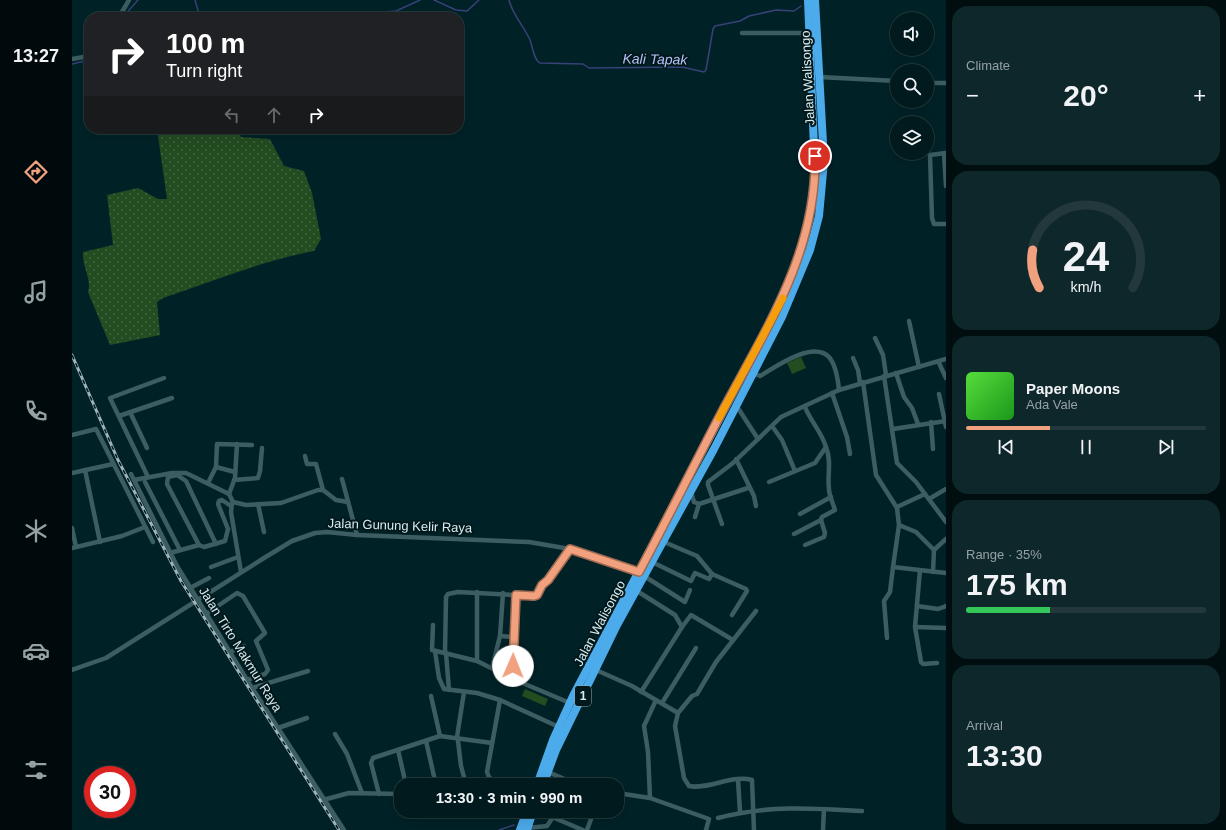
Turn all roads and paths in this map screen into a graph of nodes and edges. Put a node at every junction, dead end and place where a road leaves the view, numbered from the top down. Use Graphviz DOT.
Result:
graph roads {
  1 [pos="129,0"];
  2 [pos="808,0"];
  3 [pos="815,0"];
  4 [pos="122,12"];
  5 [pos="742,33"];
  6 [pos="810,33"];
  7 [pos="84,57"];
  8 [pos="72,59"];
  9 [pos="819,77"];
  10 [pos="890,81"];
  11 [pos="934,83"];
  12 [pos="946,84"];
  13 [pos="945,153"];
  14 [pos="946,186"];
  15 [pos="946,224"];
  16 [pos="909,321"];
  17 [pos="875,338"];
  18 [pos="852,358"];
  19 [pos="946,359"];
  20 [pos="939,363"];
  21 [pos="919,367"];
  22 [pos="752,373"];
  23 [pos="896,373"];
  24 [pos="885,376"];
  25 [pos="164,378"];
  26 [pos="946,378"];
  27 [pos="862,383"];
  28 [pos="840,390"];
  29 [pos="832,393"];
  30 [pos="939,394"];
  31 [pos="172,398"];
  32 [pos="736,404"];
  33 [pos="804,407"];
  34 [pos="130,412"];
  35 [pos="119,416"];
  36 [pos="946,421"];
  37 [pos="931,422"];
  38 [pos="918,424"];
  39 [pos="772,426"];
  40 [pos="946,428"];
  41 [pos="893,429"];
  42 [pos="72,435"];
  43 [pos="758,439"];
  44 [pos="237,444"];
  45 [pos="252,446"];
  46 [pos="826,447"];
  47 [pos="147,448"];
  48 [pos="262,448"];
  49 [pos="933,449"];
  50 [pos="850,454"];
  51 [pos="305,456"];
  52 [pos="736,459"];
  53 [pos="112,464"];
  54 [pos="216,467"];
  55 [pos="85,470"];
  56 [pos="795,470"];
  57 [pos="235,472"];
  58 [pos="72,473"];
  59 [pos="130,474"];
  60 [pos="342,479"];
  61 [pos="134,480"];
  62 [pos="146,480"];
  63 [pos="234,480"];
  64 [pos="769,482"];
  65 [pos="208,483"];
  66 [pos="748,488"];
  67 [pos="946,489"];
  68 [pos="323,490"];
  69 [pos="691,492"];
  70 [pos="229,494"];
  71 [pos="831,497"];
  72 [pos="927,497"];
  73 [pos="713,500"];
  74 [pos="348,502"];
  75 [pos="232,504"];
  76 [pos="258,504"];
  77 [pos="699,504"];
  78 [pos="756,506"];
  79 [pos="896,507"];
  80 [pos="800,514"];
  81 [pos="695,517"];
  82 [pos="821,520"];
  83 [pos="946,522"];
  84 [pos="722,524"];
  85 [pos="899,525"];
  86 [pos="145,527"];
  87 [pos="72,528"];
  88 [pos="264,532"];
  89 [pos="794,534"];
  90 [pos="357,535"];
  91 [pos="946,539"];
  92 [pos="100,542"];
  93 [pos="153,542"];
  94 [pos="664,542"];
  95 [pos="216,544"];
  96 [pos="199,545"];
  97 [pos="805,545"];
  98 [pos="74,547"];
  99 [pos="570,549"];
  100 [pos="180,550"];
  101 [pos="934,550"];
  102 [pos="170,553"];
  103 [pos="238,557"];
  104 [pos="652,562"];
  105 [pos="210,567"];
  106 [pos="893,567"];
  107 [pos="920,570"];
  108 [pos="241,572"];
  109 [pos="933,572"];
  110 [pos="946,572"];
  111 [pos="642,574"];
  112 [pos="712,574"];
  113 [pos="209,578"];
  114 [pos="190,588"];
  115 [pos="636,590"];
  116 [pos="690,590"];
  117 [pos="477,592"];
  118 [pos="503,593"];
  119 [pos="516,595"];
  120 [pos="917,606"];
  121 [pos="946,606"];
  122 [pos="756,611"];
  123 [pos="206,614"];
  124 [pos="732,615"];
  125 [pos="433,625"];
  126 [pos="682,627"];
  127 [pos="915,627"];
  128 [pos="946,628"];
  129 [pos="500,636"];
  130 [pos="514,637"];
  131 [pos="887,638"];
  132 [pos="734,640"];
  133 [pos="244,646"];
  134 [pos="696,648"];
  135 [pos="435,651"];
  136 [pos="230,652"];
  137 [pos="445,653"];
  138 [pos="477,661"];
  139 [pos="937,663"];
  140 [pos="492,668"];
  141 [pos="72,670"];
  142 [pos="596,670"];
  143 [pos="308,671"];
  144 [pos="513,679"];
  145 [pos="247,680"];
  146 [pos="252,688"];
  147 [pos="452,690"];
  148 [pos="464,692"];
  149 [pos="641,692"];
  150 [pos="431,696"];
  151 [pos="500,700"];
  152 [pos="656,700"];
  153 [pos="662,703"];
  154 [pos="570,704"];
  155 [pos="678,713"];
  156 [pos="307,718"];
  157 [pos="559,727"];
  158 [pos="278,728"];
  159 [pos="335,734"];
  160 [pos="440,736"];
  161 [pos="457,739"];
  162 [pos="426,741"];
  163 [pos="492,743"];
  164 [pos="398,750"];
  165 [pos="548,772"];
  166 [pos="404,778"];
  167 [pos="434,778"];
  168 [pos="464,778"];
  169 [pos="490,778"];
  170 [pos="540,778"];
  171 [pos="546,778"];
  172 [pos="557,778"];
  173 [pos="738,780"];
  174 [pos="362,793"];
  175 [pos="379,794"];
  176 [pos="394,794"];
  177 [pos="624,794"];
  178 [pos="650,798"];
  179 [pos="323,800"];
  180 [pos="824,809"];
  181 [pos="753,810"];
  182 [pos="862,811"];
  183 [pos="740,812"];
  184 [pos="526,818"];
  185 [pos="530,818"];
  186 [pos="551,818"];
  187 [pos="554,818"];
  188 [pos="591,818"];
  189 [pos="718,818"];
  190 [pos="525,829"];
  191 [pos="344,830"];
  192 [pos="583,830"];
  193 [pos="587,830"];
  194 [pos="706,830"];
  195 [pos="754,830"];
  196 [pos="823,830"];
  1 -- 4 [label="street"];
  2 -- 6 [label="highway, Jalan Walisongo / 1"];
  3 -- 9 [label="highway, Jalan Walisongo / 1"];
  5 -- 6 [label="street"];
  6 -- 111 [label="highway, Jalan Walisongo / 1"];
  7 -- 8 [label="street"];
  9 -- 10 [label="street"];
  9 -- 22 [label="highway, Jalan Walisongo / 1"];
  11 -- 12 [label="street"];
  13 -- 14 [label="street"];
  13 -- 15 [label="street"];
  16 -- 21 [label="street"];
  17 -- 24 [label="street"];
  18 -- 27 [label="street"];
  19 -- 20 [label="street"];
  20 -- 21 [label="street"];
  20 -- 26 [label="street"];
  21 -- 23 [label="street"];
  22 -- 28 [label="street"];
  22 -- 32 [label="highway, Jalan Walisongo / 1"];
  23 -- 24 [label="street"];
  23 -- 38 [label="street"];
  24 -- 27 [label="street"];
  24 -- 41 [label="street"];
  25 -- 35 [label="street"];
  27 -- 28 [label="street"];
  27 -- 79 [label="street"];
  28 -- 29 [label="street"];
  29 -- 33 [label="street"];
  29 -- 50 [label="street"];
  30 -- 36 [label="street"];
  31 -- 34 [label="street"];
  32 -- 43 [label="street"];
  32 -- 69 [label="highway, Jalan Walisongo / 1"];
  33 -- 39 [label="street"];
  33 -- 46 [label="street"];
  34 -- 35 [label="street"];
  34 -- 47 [label="street"];
  35 -- 62 [label="street"];
  36 -- 37 [label="street"];
  36 -- 40 [label="street"];
  37 -- 38 [label="street"];
  37 -- 49 [label="street"];
  38 -- 41 [label="street"];
  39 -- 43 [label="street"];
  39 -- 56 [label="street"];
  41 -- 72 [label="street"];
  42 -- 53 [label="street"];
  43 -- 52 [label="street"];
  44 -- 45 [label="street"];
  44 -- 54 [label="street"];
  44 -- 57 [label="street"];
  46 -- 56 [label="street"];
  46 -- 71 [label="street"];
  48 -- 63 [label="street"];
  51 -- 68 [label="street"];
  52 -- 66 [label="street"];
  52 -- 73 [label="street"];
  53 -- 55 [label="street"];
  53 -- 86 [label="street"];
  54 -- 57 [label="street"];
  54 -- 65 [label="street"];
  55 -- 58 [label="street"];
  55 -- 92 [label="street"];
  56 -- 64 [label="street"];
  57 -- 63 [label="street"];
  59 -- 61 [label="street, Jalan Tirto Makmur Raya"];
  60 -- 74 [label="street"];
  61 -- 62 [label="street"];
  61 -- 102 [label="street, Jalan Tirto Makmur Raya"];
  62 -- 65 [label="street"];
  62 -- 100 [label="street"];
  63 -- 70 [label="street"];
  65 -- 70 [label="street"];
  66 -- 73 [label="street"];
  66 -- 78 [label="street"];
  67 -- 72 [label="street"];
  68 -- 74 [label="street"];
  68 -- 76 [label="street"];
  69 -- 77 [label="street"];
  69 -- 94 [label="highway, Jalan Walisongo / 1"];
  70 -- 75 [label="street"];
  71 -- 80 [label="street"];
  71 -- 82 [label="street"];
  72 -- 79 [label="street"];
  72 -- 83 [label="street"];
  73 -- 77 [label="street"];
  73 -- 84 [label="street"];
  74 -- 90 [label="street"];
  75 -- 76 [label="street"];
  75 -- 95 [label="street"];
  75 -- 103 [label="street"];
  76 -- 88 [label="street"];
  77 -- 81 [label="street"];
  79 -- 85 [label="street"];
  82 -- 89 [label="street"];
  82 -- 97 [label="street"];
  85 -- 101 [label="street"];
  85 -- 106 [label="street"];
  86 -- 92 [label="street"];
  86 -- 93 [label="street"];
  87 -- 98 [label="street"];
  90 -- 99 [label="street, Jalan Gunung Kelir Raya"];
  90 -- 108 [label="street, Jalan Gunung Kelir Raya"];
  91 -- 101 [label="street"];
  92 -- 98 [label="street"];
  94 -- 104 [label="highway, Jalan Walisongo / 1"];
  94 -- 112 [label="street"];
  95 -- 96 [label="street"];
  95 -- 96 [label="street"];
  96 -- 100 [label="street"];
  99 -- 111 [label="street, Jalan Gunung Kelir Raya"];
  99 -- 119 [label="street"];
  100 -- 102 [label="street"];
  101 -- 109 [label="street"];
  102 -- 114 [label="street, Jalan Tirto Makmur Raya"];
  103 -- 105 [label="street"];
  103 -- 108 [label="street"];
  104 -- 111 [label="highway, Jalan Walisongo / 1"];
  104 -- 112 [label="street"];
  106 -- 107 [label="street"];
  106 -- 131 [label="street"];
  107 -- 109 [label="street"];
  107 -- 120 [label="street"];
  108 -- 141 [label="street, Jalan Gunung Kelir Raya"];
  109 -- 110 [label="street"];
  111 -- 115 [label="highway, Jalan Walisongo / 1"];
  111 -- 116 [label="street, Jalan Gunung Kelir Raya"];
  111 -- 154 [label="highway, Jalan Walisongo / 1"];
  112 -- 124 [label="street"];
  113 -- 114 [label="street"];
  114 -- 123 [label="street, Jalan Tirto Makmur Raya"];
  115 -- 126 [label="street"];
  115 -- 142 [label="highway, Jalan Walisongo / 1"];
  117 -- 118 [label="street"];
  117 -- 137 [label="street"];
  117 -- 138 [label="street"];
  118 -- 119 [label="street"];
  118 -- 129 [label="street"];
  119 -- 130 [label="street"];
  120 -- 121 [label="street"];
  120 -- 127 [label="street"];
  122 -- 132 [label="street"];
  123 -- 136 [label="street, Jalan Tirto Makmur Raya"];
  123 -- 145 [label="street"];
  125 -- 135 [label="street"];
  126 -- 132 [label="street"];
  126 -- 149 [label="street"];
  127 -- 128 [label="street"];
  127 -- 139 [label="street"];
  129 -- 130 [label="street"];
  129 -- 140 [label="street"];
  130 -- 144 [label="street"];
  132 -- 155 [label="street"];
  133 -- 136 [label="street"];
  134 -- 153 [label="street"];
  135 -- 137 [label="street"];
  135 -- 147 [label="street"];
  136 -- 145 [label="street, Jalan Tirto Makmur Raya"];
  137 -- 138 [label="street"];
  137 -- 147 [label="street"];
  138 -- 140 [label="street"];
  140 -- 144 [label="street"];
  142 -- 149 [label="street"];
  142 -- 165 [label="highway, Jalan Walisongo / 1"];
  143 -- 146 [label="street"];
  144 -- 154 [label="street"];
  145 -- 146 [label="street, Jalan Tirto Makmur Raya"];
  146 -- 158 [label="street, Jalan Tirto Makmur Raya"];
  147 -- 148 [label="street"];
  148 -- 151 [label="street"];
  148 -- 161 [label="street"];
  149 -- 152 [label="street"];
  150 -- 160 [label="street"];
  151 -- 157 [label="street"];
  151 -- 163 [label="street"];
  152 -- 153 [label="street"];
  152 -- 178 [label="street"];
  153 -- 155 [label="street"];
  154 -- 157 [label="highway, Jalan Walisongo / 1"];
  155 -- 173 [label="street"];
  156 -- 158 [label="street"];
  157 -- 170 [label="highway, Jalan Walisongo / 1"];
  158 -- 179 [label="street, Jalan Tirto Makmur Raya"];
  159 -- 174 [label="street"];
  160 -- 161 [label="street"];
  160 -- 162 [label="street"];
  161 -- 163 [label="street"];
  161 -- 168 [label="street"];
  162 -- 164 [label="street"];
  162 -- 167 [label="street"];
  163 -- 169 [label="street"];
  164 -- 166 [label="street"];
  164 -- 175 [label="street"];
  165 -- 171 [label="highway, Jalan Walisongo / 1"];
  165 -- 172 [label="street"];
  173 -- 181 [label="street"];
  173 -- 183 [label="street"];
  174 -- 175 [label="street"];
  174 -- 179 [label="street"];
  175 -- 176 [label="street"];
  177 -- 178 [label="street"];
  178 -- 194 [label="street"];
  179 -- 191 [label="street, Jalan Tirto Makmur Raya"];
  180 -- 181 [label="street"];
  180 -- 182 [label="street"];
  180 -- 196 [label="street"];
  181 -- 183 [label="street"];
  181 -- 195 [label="street"];
  183 -- 189 [label="street"];
  184 -- 190 [label="highway"];
  185 -- 190 [label="highway"];
  186 -- 190 [label="street"];
  187 -- 192 [label="street"];
  188 -- 193 [label="street"];
}
